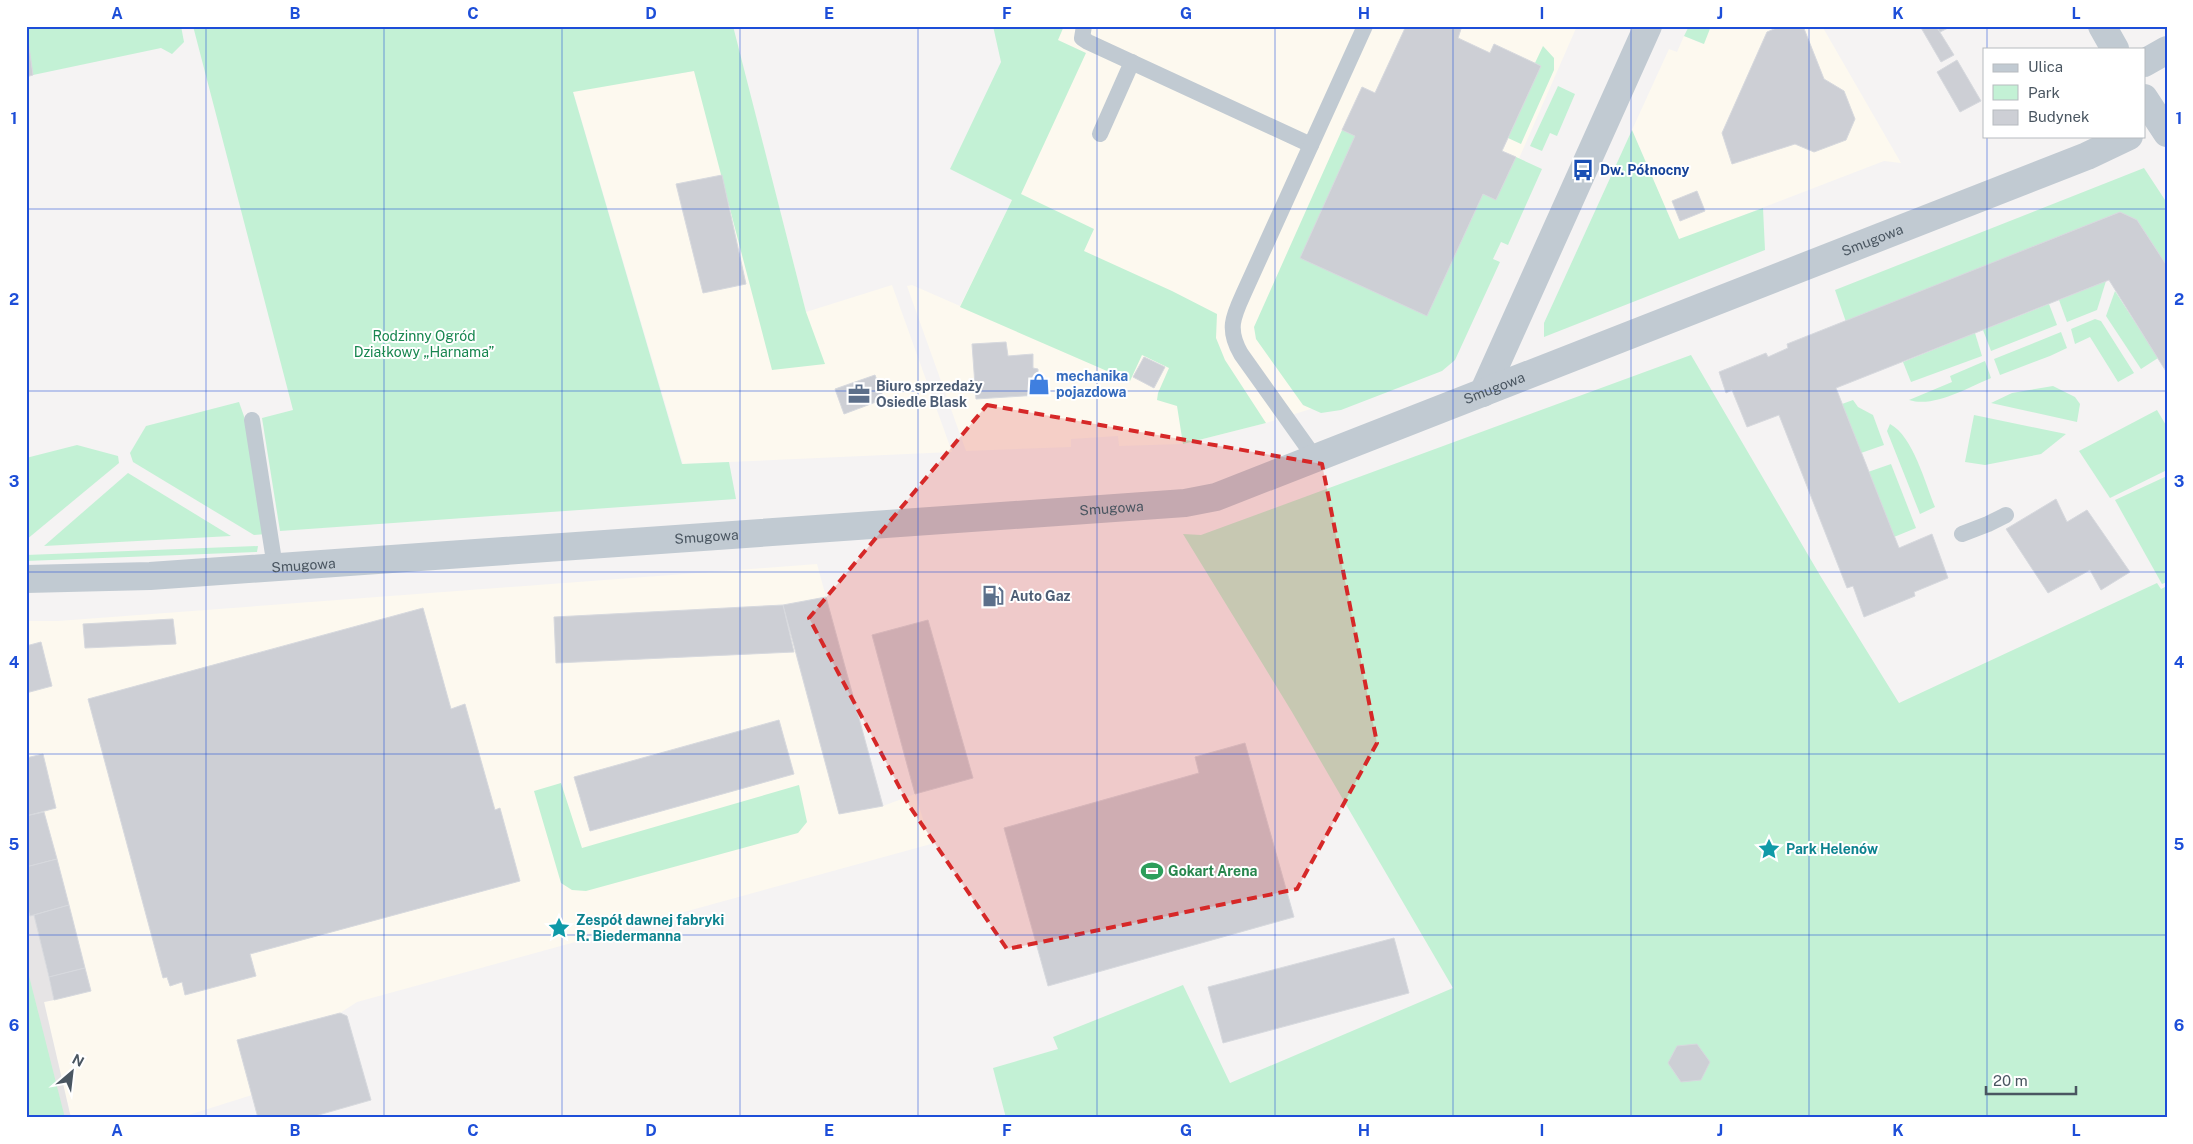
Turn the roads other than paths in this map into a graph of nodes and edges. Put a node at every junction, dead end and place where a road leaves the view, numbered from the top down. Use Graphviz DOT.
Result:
graph roads {
  1 [pos="1084,26"];
  2 [pos="1365,26"];
  3 [pos="1648,26"];
  4 [pos="2102,26"];
  5 [pos="2113,48"];
  6 [pos="2167,50"];
  7 [pos="1132,62"];
  8 [pos="2146,62"];
  9 [pos="2146,102"];
  10 [pos="2157,127"];
  11 [pos="1100,134"];
  12 [pos="2125,138"];
  13 [pos="1311,145"];
  14 [pos="1482,393"];
  15 [pos="252,420"];
  16 [pos="1315,458"];
  17 [pos="2006,515"];
  18 [pos="1962,534"];
  19 [pos="276,567"];
  20 [pos="26,579"];
  1 -- 7 [label="lane"];
  2 -- 13 [label="lane"];
  3 -- 14 [label="street"];
  4 -- 5 [label="street"];
  6 -- 8 [label="street"];
  7 -- 11 [label="lane"];
  7 -- 13 [label="lane"];
  9 -- 10 [label="street"];
  12 -- 14 [label="street, Smugowa"];
  13 -- 16 [label="lane"];
  14 -- 16 [label="street, Smugowa"];
  15 -- 19 [label="lane"];
  16 -- 19 [label="street, Smugowa"];
  17 -- 18 [label="lane"];
  19 -- 20 [label="street, Smugowa"];
}
